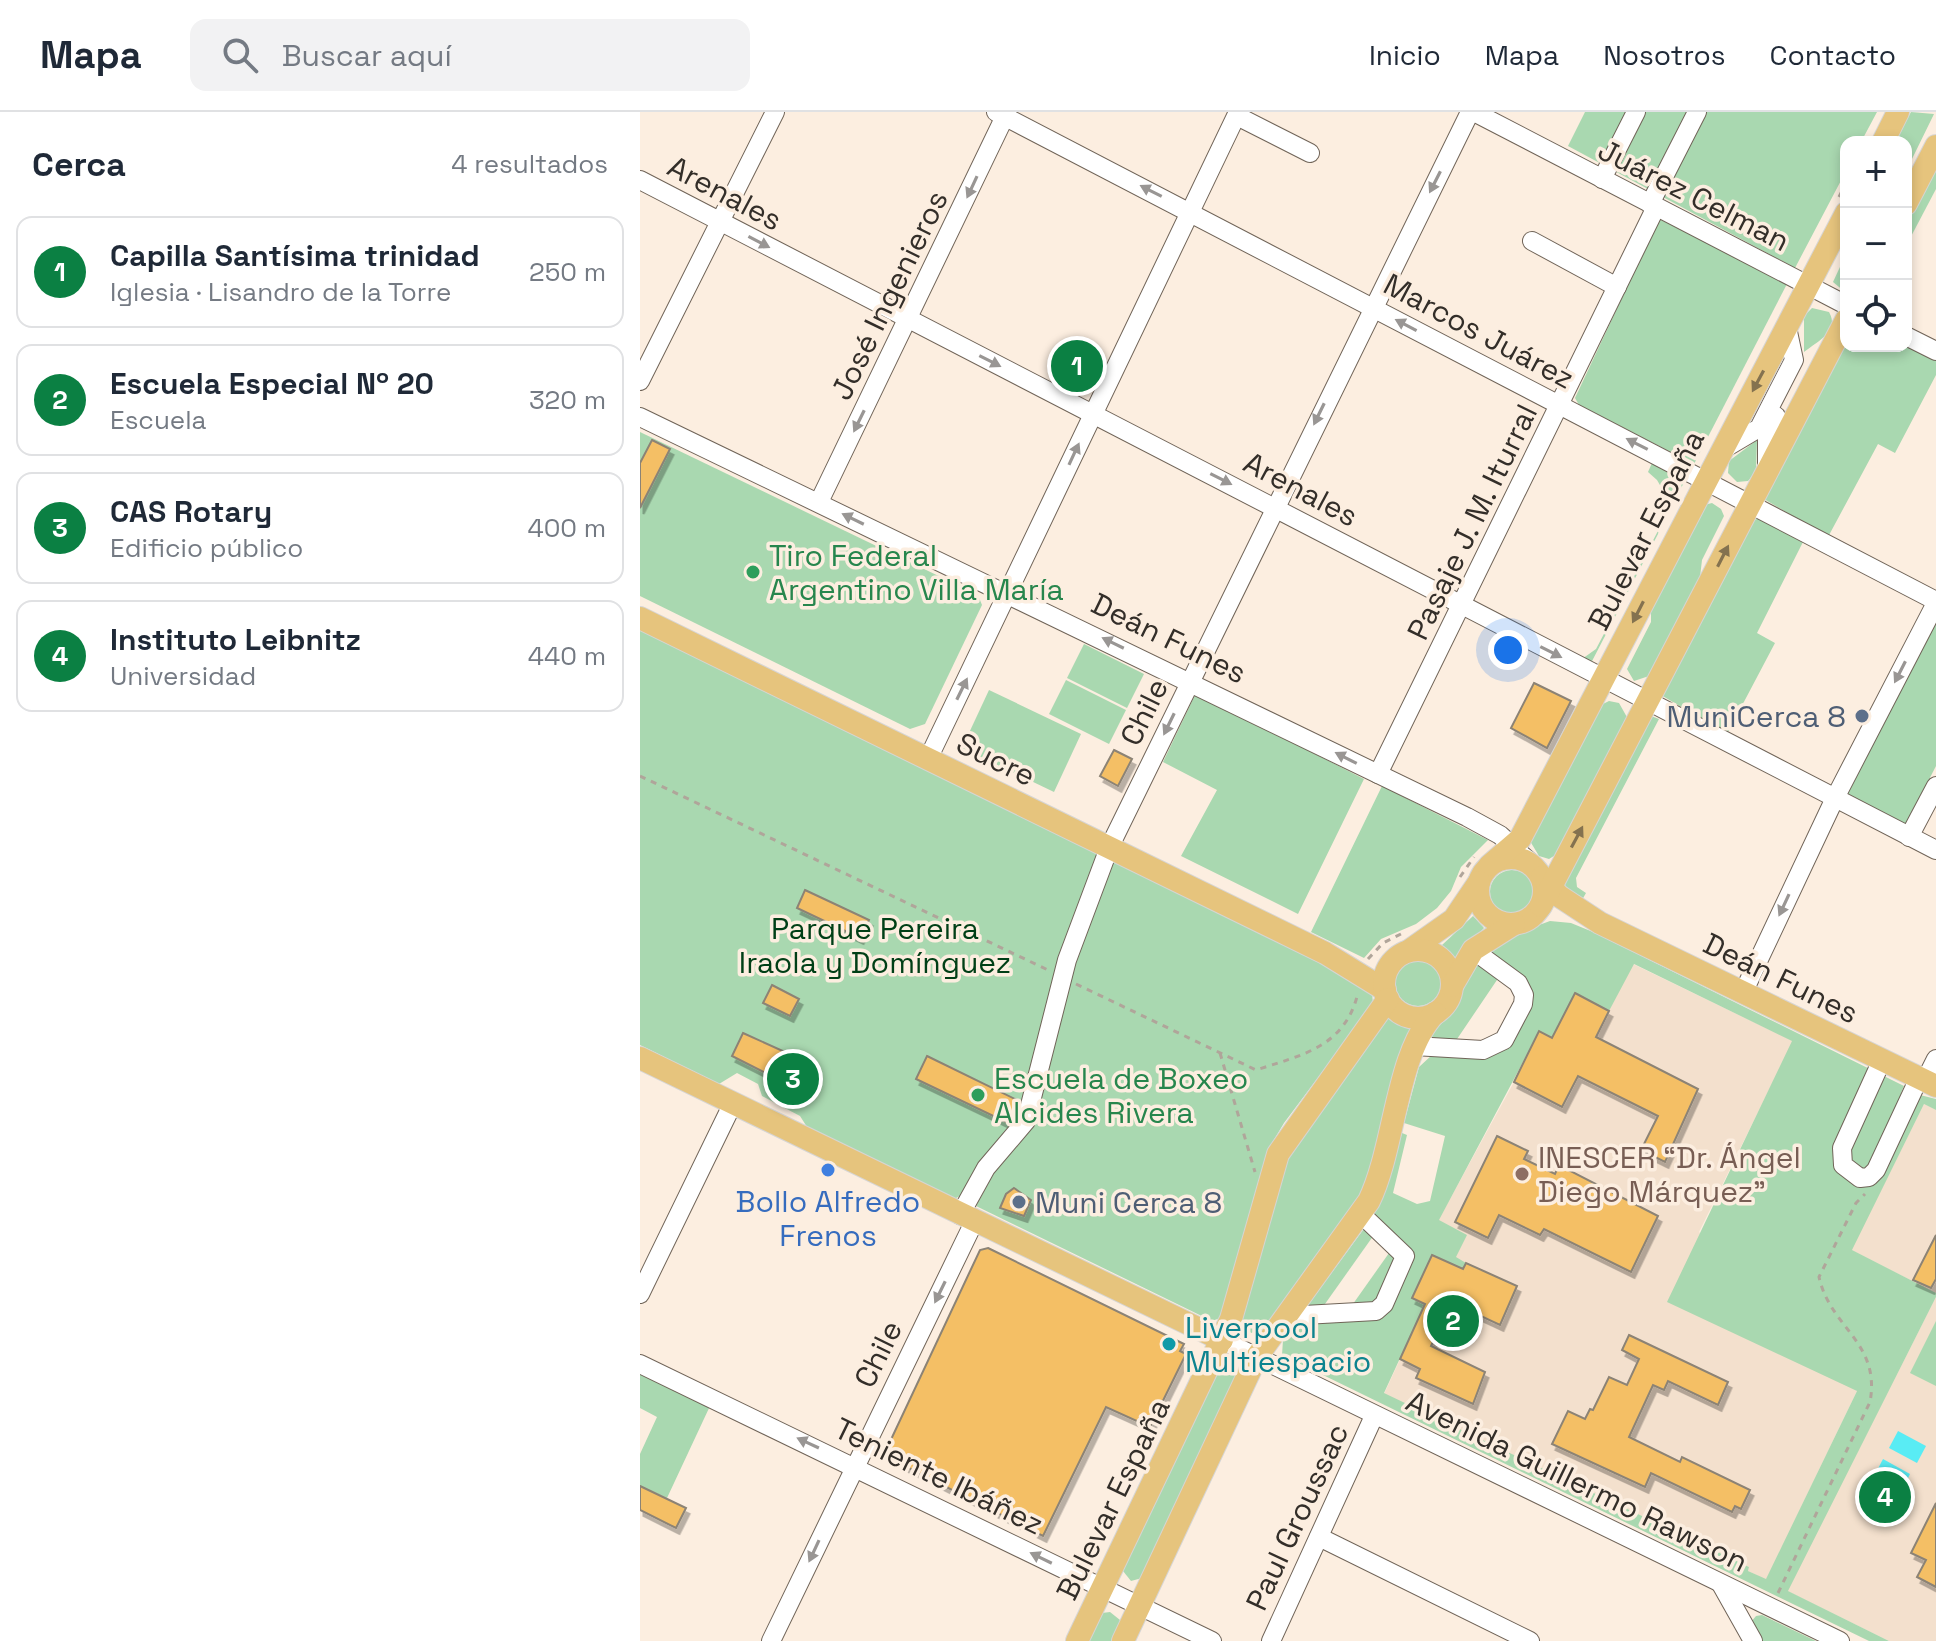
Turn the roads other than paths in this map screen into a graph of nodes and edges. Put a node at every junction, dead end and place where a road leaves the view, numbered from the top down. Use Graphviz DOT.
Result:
graph roads {
  1 [pos="775,112"];
  2 [pos="1472,112"];
  3 [pos="1636,112"];
  4 [pos="1697,112"];
  5 [pos="1898,112"];
  6 [pos="1003,114"];
  7 [pos="1238,114"];
  8 [pos="1886,136"];
  9 [pos="1936,146"];
  10 [pos="1310,153"];
  11 [pos="1602,179"];
  12 [pos="640,180"];
  13 [pos="1912,192"];
  14 [pos="1653,206"];
  15 [pos="1191,212"];
  16 [pos="721,222"];
  17 [pos="1840,225"];
  18 [pos="1532,241"];
  19 [pos="1809,285"];
  20 [pos="1617,287"];
  21 [pos="1840,302"];
  22 [pos="1372,307"];
  23 [pos="909,320"];
  24 [pos="1840,331"];
  25 [pos="1912,339"];
  26 [pos="1936,351"];
  27 [pos="640,381"];
  28 [pos="1560,406"];
  29 [pos="1093,415"];
  30 [pos="640,417"];
  31 [pos="1706,480"];
  32 [pos="819,502"];
  33 [pos="1750,504"];
  34 [pos="1274,506"];
  35 [pos="1008,593"];
  36 [pos="1936,602"];
  37 [pos="1462,606"];
  38 [pos="640,618"];
  39 [pos="1603,679"];
  40 [pos="1190,680"];
  41 [pos="1647,701"];
  42 [pos="928,759"];
  43 [pos="1378,774"];
  44 [pos="1936,786"];
  45 [pos="1835,798"];
  46 [pos="1909,837"];
  47 [pos="1506,840"];
  48 [pos="1109,848"];
  49 [pos="1936,850"];
  50 [pos="1476,876"];
  51 [pos="1535,896"];
  52 [pos="1600,923"];
  53 [pos="1404,947"];
  54 [pos="1473,950"];
  55 [pos="1362,970"];
  56 [pos="1452,986"];
  57 [pos="1743,993"];
  58 [pos="1386,994"];
  59 [pos="1435,1013"];
  60 [pos="1414,1046"];
  61 [pos="640,1058"];
  62 [pos="1936,1059"];
  63 [pos="1882,1060"];
  64 [pos="1927,1082"];
  65 [pos="733,1103"];
  66 [pos="1361,1214"];
  67 [pos="967,1218"];
  68 [pos="640,1294"];
  69 [pos="1286,1316"];
  70 [pos="1222,1340"];
  71 [pos="1256,1358"];
  72 [pos="640,1364"];
  73 [pos="1374,1416"];
  74 [pos="854,1465"];
  75 [pos="1319,1537"];
  76 [pos="1721,1584"];
  77 [pos="1103,1588"];
  78 [pos="1140,1606"];
  79 [pos="1526,1640"];
  80 [pos="771,1641"];
  81 [pos="1077,1641"];
  82 [pos="1123,1641"];
  83 [pos="1212,1641"];
  84 [pos="1271,1641"];
  85 [pos="1753,1641"];
  86 [pos="1840,1641"];
  1 -- 16 [label="street"];
  2 -- 11 [label="street, Juárez Celman"];
  2 -- 22 [label="street, Chile, one-way"];
  3 -- 11 [label="street"];
  4 -- 14 [label="street, Pasaje J. M. Iturral"];
  5 -- 8 [label="main road"];
  15 -- 6 [label="street, Marcos Juárez, one-way"];
  6 -- 23 [label="street, José Ingenieros, one-way"];
  7 -- 10 [label="street"];
  7 -- 15 [label="street"];
  9 -- 13 [label="main road"];
  11 -- 14 [label="street, Juárez Celman"];
  12 -- 16 [label="street, Arenales"];
  14 -- 19 [label="street, Juárez Celman"];
  14 -- 20 [label="street, Pasaje J. M. Iturral"];
  15 -- 22 [label="street, Marcos Juárez"];
  15 -- 29 [label="street"];
  16 -- 23 [label="street, Arenales, one-way"];
  16 -- 27 [label="street"];
  17 -- 19 [label="main road, Bulevar España"];
  18 -- 20 [label="street"];
  19 -- 21 [label="street, Juárez Celman"];
  19 -- 31 [label="main road, Bulevar España, one-way"];
  20 -- 28 [label="street, Pasaje J. M. Iturral"];
  28 -- 22 [label="street, Marcos Juárez, one-way"];
  22 -- 34 [label="street, Chile, one-way"];
  23 -- 29 [label="street, Arenales, one-way"];
  23 -- 32 [label="street, José Ingenieros, one-way"];
  24 -- 33 [label="main road"];
  25 -- 26 [label="street"];
  31 -- 28 [label="street, Marcos Juárez, one-way"];
  28 -- 37 [label="street, Pasaje J. M. Iturral"];
  29 -- 34 [label="street, Arenales, one-way"];
  35 -- 29 [label="street, one-way"];
  30 -- 32 [label="street, Deán Funes"];
  31 -- 33 [label="street, Marcos Juárez"];
  31 -- 39 [label="main road, Bulevar España, one-way"];
  35 -- 32 [label="street, Deán Funes, one-way"];
  33 -- 36 [label="street, Marcos Juárez"];
  41 -- 33 [label="main road, one-way"];
  34 -- 37 [label="street, Arenales"];
  34 -- 40 [label="street, Chile"];
  40 -- 35 [label="street, Deán Funes, one-way"];
  42 -- 35 [label="street, one-way"];
  36 -- 45 [label="street, one-way"];
  37 -- 39 [label="street, Arenales, one-way"];
  37 -- 43 [label="street, Pasaje J. M. Iturral"];
  38 -- 42 [label="main road, Sucre"];
  39 -- 41 [label="street, Arenales"];
  39 -- 47 [label="main road, Bulevar España"];
  43 -- 40 [label="street, Deán Funes, one-way"];
  40 -- 48 [label="street, Chile, one-way"];
  41 -- 45 [label="street, Arenales"];
  51 -- 41 [label="main road, one-way"];
  42 -- 48 [label="main road, Sucre"];
  43 -- 47 [label="street, Deán Funes"];
  44 -- 46 [label="street"];
  45 -- 46 [label="street, Arenales"];
  45 -- 57 [label="street, one-way"];
  46 -- 49 [label="street, Arenales"];
  47 -- 50 [label="main road, Bulevar España"];
  47 -- 51 [label="street, Deán Funes"];
  48 -- 55 [label="main road, Sucre"];
  48 -- 67 [label="street, Chile"];
  50 -- 51 [label="main road"];
  50 -- 51 [label="main road"];
  50 -- 53 [label="main road, Bulevar España"];
  51 -- 52 [label="main road, Deán Funes"];
  51 -- 52 [label="main road, Deán Funes"];
  51 -- 54 [label="main road"];
  52 -- 57 [label="main road, Deán Funes"];
  53 -- 55 [label="main road, Sucre"];
  53 -- 56 [label="main road"];
  53 -- 58 [label="main road"];
  54 -- 56 [label="main road"];
  54 -- 60 [label="street"];
  55 -- 58 [label="main road, Sucre"];
  56 -- 59 [label="main road"];
  57 -- 63 [label="main road, Deán Funes"];
  58 -- 59 [label="main road"];
  58 -- 70 [label="main road, Bulevar España"];
  59 -- 60 [label="main road"];
  60 -- 66 [label="main road"];
  61 -- 65 [label="main road, Avenida Guillermo Rawson"];
  62 -- 64 [label="street"];
  63 -- 64 [label="main road, Deán Funes"];
  63 -- 64 [label="street"];
  65 -- 67 [label="main road, Avenida Guillermo Rawson"];
  65 -- 68 [label="street"];
  66 -- 69 [label="main road"];
  66 -- 69 [label="street"];
  67 -- 70 [label="main road, Avenida Guillermo Rawson"];
  67 -- 74 [label="street, Chile, one-way"];
  69 -- 71 [label="main road"];
  70 -- 71 [label="street, Avenida Guillermo Rawson"];
  70 -- 77 [label="main road, Bulevar España"];
  71 -- 73 [label="street, Avenida Guillermo Rawson"];
  71 -- 78 [label="main road"];
  74 -- 72 [label="street, Teniente Ibáñez, one-way"];
  73 -- 75 [label="street, Paul Groussac"];
  73 -- 76 [label="street, Avenida Guillermo Rawson"];
  77 -- 74 [label="street, Teniente Ibáñez, one-way"];
  74 -- 80 [label="street, Chile, one-way"];
  75 -- 79 [label="street"];
  75 -- 84 [label="street, Paul Groussac"];
  76 -- 85 [label="street"];
  76 -- 86 [label="street, Avenida Guillermo Rawson"];
  77 -- 78 [label="street, Teniente Ibáñez"];
  77 -- 81 [label="main road, Bulevar España"];
  78 -- 82 [label="main road"];
  78 -- 83 [label="street, Teniente Ibáñez"];
}
